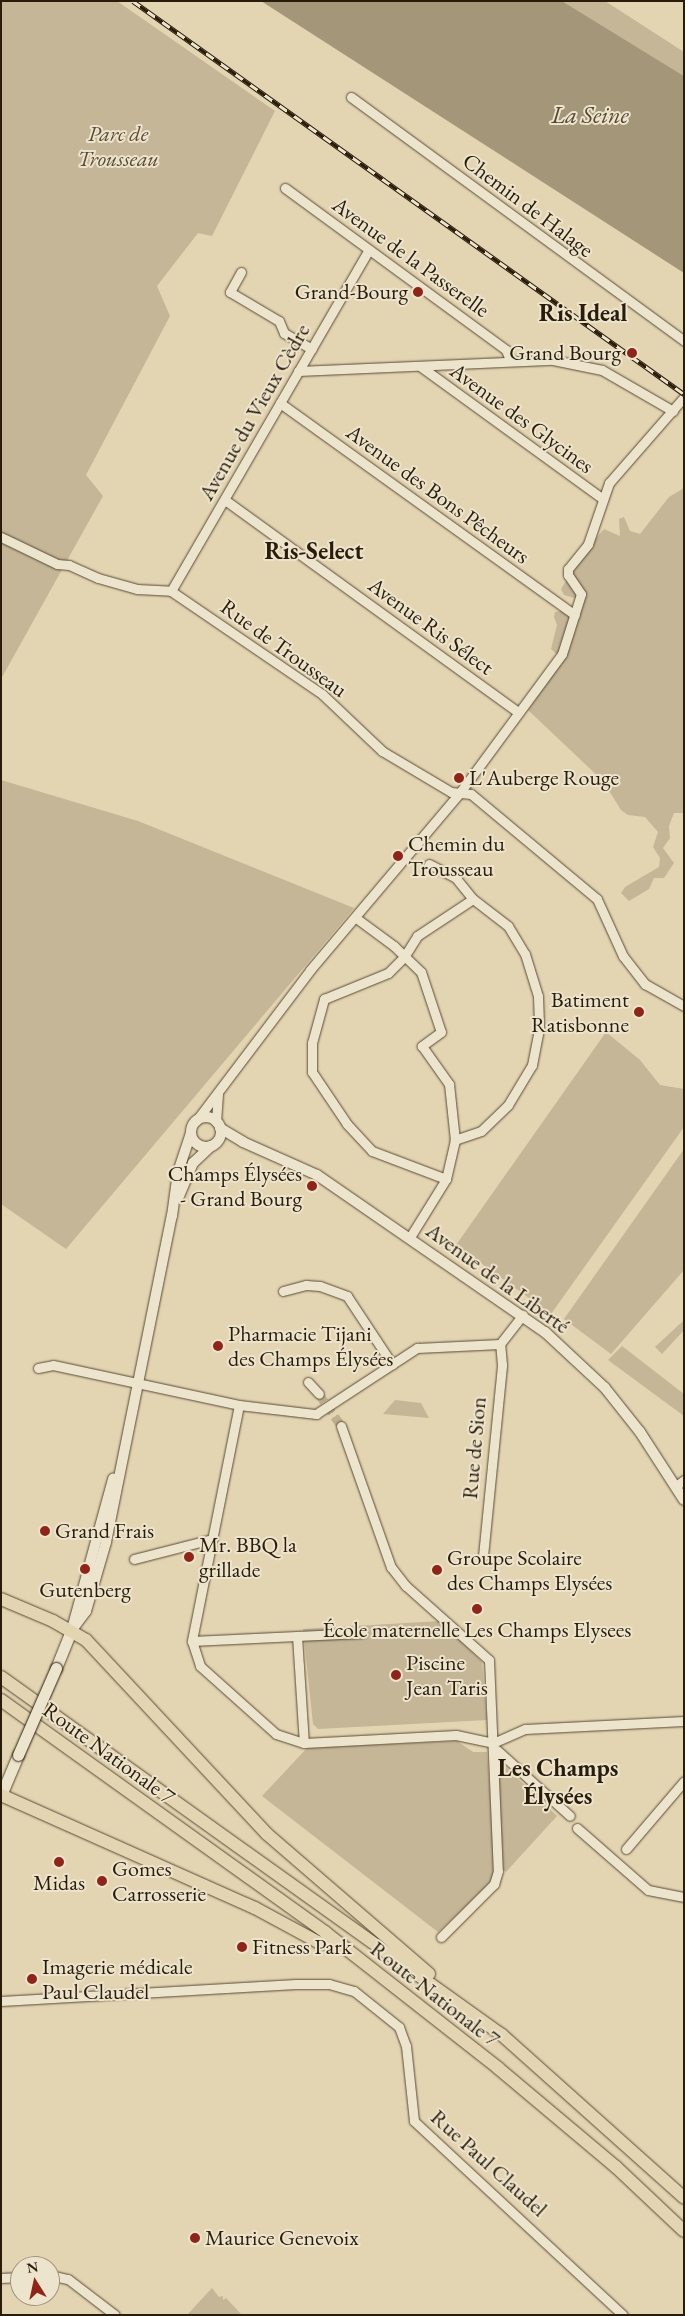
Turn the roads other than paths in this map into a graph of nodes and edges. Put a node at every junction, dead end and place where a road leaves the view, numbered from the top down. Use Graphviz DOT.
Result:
graph roads {
  1 [pos="351,97"];
  2 [pos="286,188"];
  3 [pos="369,250"];
  4 [pos="242,272"];
  5 [pos="684,341"];
  6 [pos="312,349"];
  7 [pos="510,360"];
  8 [pos="420,366"];
  9 [pos="298,371"];
  10 [pos="684,397"];
  11 [pos="280,403"];
  12 [pos="672,411"];
  13 [pos="603,499"];
  14 [pos="226,500"];
  15 [pos="1,537"];
  16 [pos="171,591"];
  17 [pos="575,615"];
  18 [pos="518,712"];
  19 [pos="461,791"];
  20 [pos="429,864"];
  21 [pos="474,899"];
  22 [pos="356,918"];
  23 [pos="404,957"];
  24 [pos="684,1006"];
  25 [pos="218,1092"];
  26 [pos="196,1121"];
  27 [pos="218,1125"];
  28 [pos="191,1133"];
  29 [pos="455,1140"];
  30 [pos="243,1142"];
  31 [pos="213,1145"];
  32 [pos="446,1179"];
  33 [pos="172,1216"];
  34 [pos="410,1237"];
  35 [pos="283,1291"];
  36 [pos="523,1315"];
  37 [pos="500,1344"];
  38 [pos="392,1364"];
  39 [pos="38,1368"];
  40 [pos="308,1382"];
  41 [pos="137,1383"];
  42 [pos="318,1394"];
  43 [pos="239,1405"];
  44 [pos="340,1426"];
  45 [pos="680,1483"];
  46 [pos="684,1500"];
  47 [pos="212,1539"];
  48 [pos="483,1556"];
  49 [pos="134,1560"];
  50 [pos="1,1599"];
  51 [pos="71,1631"];
  52 [pos="362,1633"];
  53 [pos="297,1636"];
  54 [pos="192,1641"];
  55 [pos="1,1677"];
  56 [pos="1,1700"];
  57 [pos="684,1721"];
  58 [pos="304,1743"];
  59 [pos="495,1747"];
  60 [pos="684,1781"];
  61 [pos="1,1795"];
  62 [pos="570,1816"];
  63 [pos="577,1828"];
  64 [pos="626,1849"];
  65 [pos="684,1897"];
  66 [pos="441,1937"];
  67 [pos="343,1947"];
  68 [pos="1,2001"];
  69 [pos="502,2035"];
  70 [pos="684,2198"];
  71 [pos="684,2231"];
  72 [pos="60,2277"];
  73 [pos="115,2315"];
  74 [pos="623,2315"];
  1 -- 5 [label="street, Chemin de Halage"];
  2 -- 3 [label="street, Avenue de la Passerelle"];
  3 -- 6 [label="street, Avenue du Vieux Cèdre"];
  3 -- 7 [label="street, Avenue de la Passerelle"];
  4 -- 6 [label="street"];
  6 -- 9 [label="street, Avenue du Vieux Cèdre"];
  7 -- 8 [label="street"];
  7 -- 12 [label="street"];
  8 -- 9 [label="street"];
  8 -- 13 [label="street, Avenue des Glycines"];
  9 -- 11 [label="street, Avenue du Vieux Cèdre"];
  10 -- 12 [label="street"];
  11 -- 14 [label="street, Avenue du Vieux Cèdre"];
  11 -- 17 [label="street, Avenue des Bons Pêcheurs"];
  12 -- 13 [label="street"];
  13 -- 17 [label="street"];
  14 -- 16 [label="street, Avenue du Vieux Cèdre"];
  14 -- 18 [label="street, Avenue Ris Sélect"];
  15 -- 16 [label="street"];
  16 -- 19 [label="street, Rue de Trousseau"];
  17 -- 18 [label="street"];
  18 -- 19 [label="street"];
  19 -- 22 [label="street"];
  19 -- 24 [label="street, Rue de Trousseau"];
  20 -- 21 [label="street"];
  21 -- 23 [label="street"];
  21 -- 29 [label="street"];
  22 -- 23 [label="street"];
  22 -- 25 [label="street"];
  23 -- 29 [label="street"];
  23 -- 32 [label="street"];
  25 -- 26 [label="street"];
  25 -- 27 [label="street"];
  26 -- 27 [label="street"];
  26 -- 28 [label="street"];
  27 -- 30 [label="street, Avenue de la Liberté"];
  27 -- 31 [label="street"];
  28 -- 31 [label="street"];
  28 -- 33 [label="street"];
  29 -- 32 [label="street"];
  30 -- 31 [label="street, Avenue de la Liberté"];
  30 -- 34 [label="street, Avenue de la Liberté"];
  31 -- 33 [label="street"];
  32 -- 34 [label="street"];
  33 -- 41 [label="street"];
  34 -- 36 [label="street, Avenue de la Liberté"];
  35 -- 38 [label="street"];
  36 -- 37 [label="street"];
  36 -- 45 [label="street, Avenue de la Liberté"];
  37 -- 38 [label="street"];
  37 -- 48 [label="street, Rue de Sion"];
  38 -- 43 [label="street"];
  39 -- 41 [label="street"];
  40 -- 42 [label="street"];
  41 -- 43 [label="street"];
  41 -- 51 [label="street"];
  43 -- 47 [label="street"];
  44 -- 59 [label="street"];
  45 -- 46 [label="street, Avenue de la Liberté"];
  47 -- 49 [label="street"];
  47 -- 54 [label="street"];
  50 -- 51 [label="main road"];
  51 -- 61 [label="main road, bridge"];
  51 -- 69 [label="main road"];
  52 -- 53 [label="street"];
  53 -- 54 [label="street"];
  53 -- 58 [label="street"];
  54 -- 58 [label="street"];
  55 -- 69 [label="main road, Route Nationale 7"];
  56 -- 67 [label="main road, Route Nationale 7"];
  57 -- 59 [label="street"];
  58 -- 59 [label="street"];
  59 -- 62 [label="street"];
  59 -- 66 [label="street"];
  60 -- 64 [label="street"];
  61 -- 67 [label="main road"];
  63 -- 65 [label="street"];
  67 -- 71 [label="main road, Route Nationale 7"];
  68 -- 74 [label="street, Rue Paul Claudel"];
  69 -- 70 [label="main road, Route Nationale 7"];
  72 -- 73 [label="street"];
}
